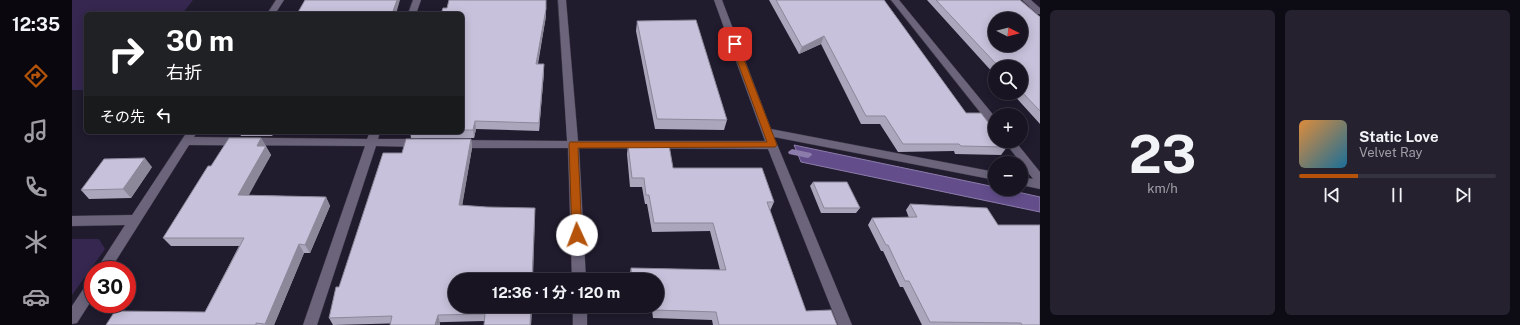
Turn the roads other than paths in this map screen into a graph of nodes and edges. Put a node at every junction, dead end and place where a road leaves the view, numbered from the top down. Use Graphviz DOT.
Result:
graph roads {
  1 [pos="280,0"];
  2 [pos="417,0"];
  3 [pos="562,0"];
  4 [pos="718,0"];
  5 [pos="895,0"];
  6 [pos="1026,0"];
  7 [pos="272,12"];
  8 [pos="413,12"];
  9 [pos="1040,12"];
  10 [pos="988,115"];
  11 [pos="767,132"];
  12 [pos="189,137"];
  13 [pos="373,137"];
  14 [pos="433,143"];
  15 [pos="449,143"];
  16 [pos="573,144"];
  17 [pos="772,145"];
  18 [pos="1015,148"];
  19 [pos="988,175"];
  20 [pos="1040,180"];
  21 [pos="1028,182"];
  22 [pos="1040,185"];
  23 [pos="136,220"];
  24 [pos="72,221"];
  25 [pos="109,261"];
  26 [pos="579,273"];
  27 [pos="84,300"];
  28 [pos="580,313"];
  29 [pos="72,318"];
  30 [pos="310,325"];
  31 [pos="580,325"];
  32 [pos="845,325"];
  1 -- 7 [label="street"];
  2 -- 8 [label="street"];
  3 -- 16 [label="street"];
  4 -- 11 [label="street"];
  5 -- 10 [label="street"];
  6 -- 9 [label="street"];
  11 -- 17 [label="street"];
  11 -- 19 [label="street"];
  12 -- 13 [label="street"];
  12 -- 23 [label="street"];
  13 -- 14 [label="street"];
  13 -- 30 [label="street"];
  15 -- 16 [label="street"];
  16 -- 17 [label="street"];
  16 -- 26 [label="street"];
  17 -- 32 [label="street"];
  18 -- 20 [label="street"];
  21 -- 22 [label="street"];
  23 -- 24 [label="street"];
  23 -- 25 [label="street"];
  27 -- 29 [label="street"];
  28 -- 31 [label="street"];
}
